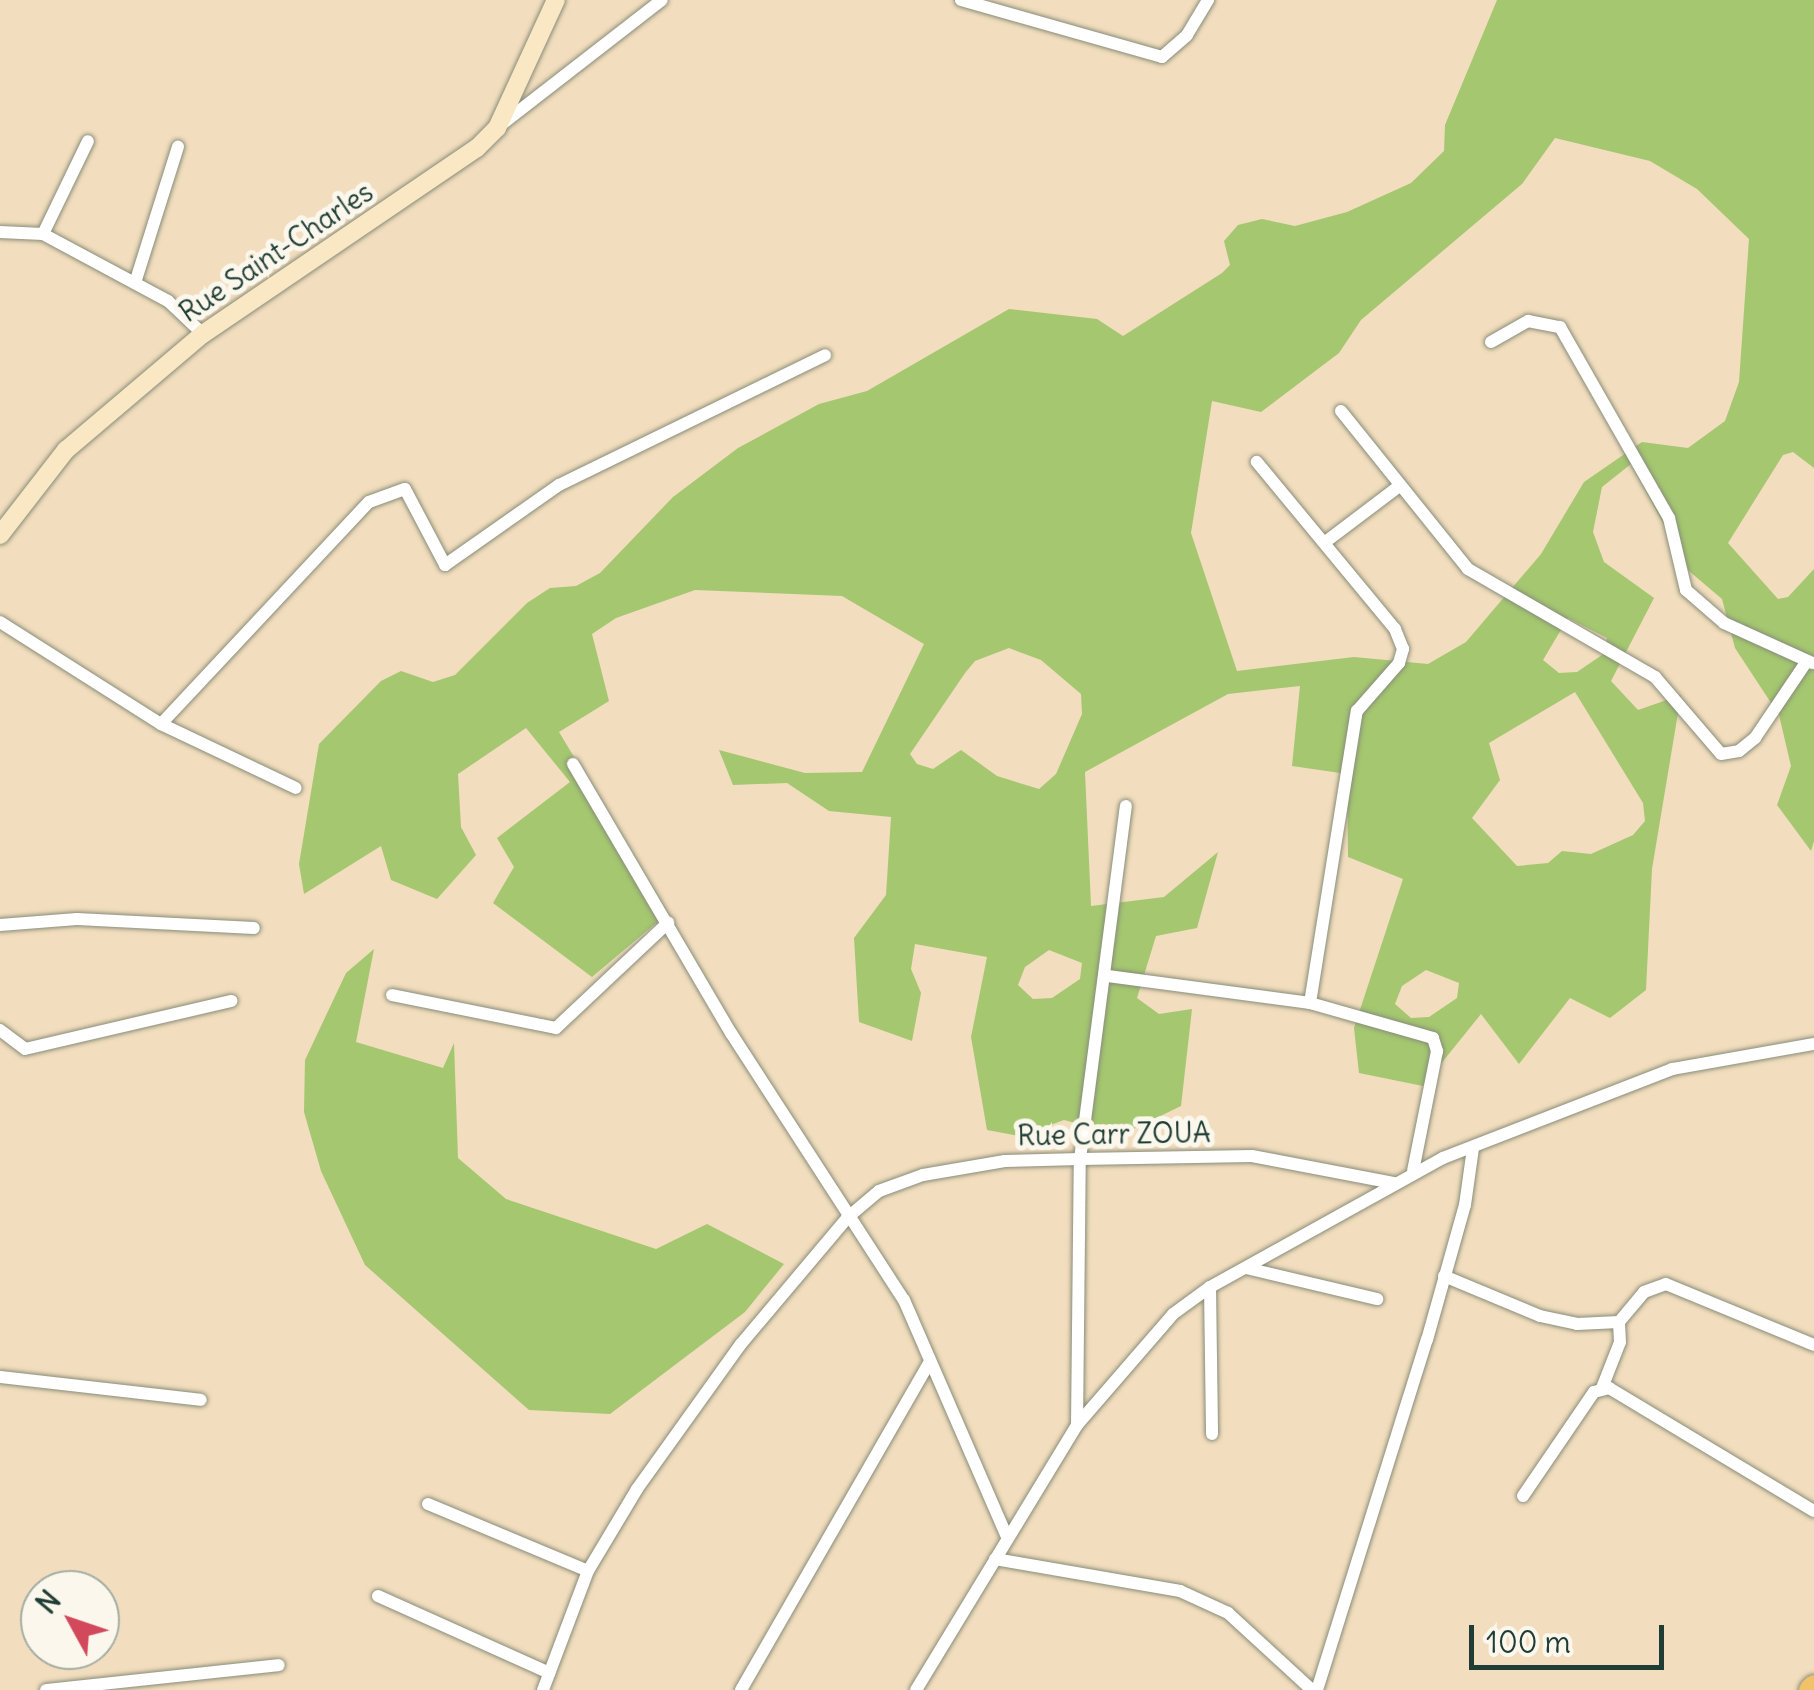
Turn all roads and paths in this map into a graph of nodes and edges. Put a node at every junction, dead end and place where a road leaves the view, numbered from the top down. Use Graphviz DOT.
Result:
graph roads {
  1 [pos="556,0"];
  2 [pos="662,0"];
  3 [pos="961,0"];
  4 [pos="1208,0"];
  5 [pos="497,128"];
  6 [pos="88,141"];
  7 [pos="178,147"];
  8 [pos="0,232"];
  9 [pos="43,234"];
  10 [pos="134,283"];
  11 [pos="203,334"];
  12 [pos="1490,342"];
  13 [pos="825,355"];
  14 [pos="1341,411"];
  15 [pos="1257,462"];
  16 [pos="1398,488"];
  17 [pos="0,535"];
  18 [pos="1324,543"];
  19 [pos="0,622"];
  20 [pos="1811,662"];
  21 [pos="161,724"];
  22 [pos="574,764"];
  23 [pos="296,788"];
  24 [pos="1126,806"];
  25 [pos="668,923"];
  26 [pos="0,925"];
  27 [pos="254,928"];
  28 [pos="1108,976"];
  29 [pos="392,996"];
  30 [pos="231,1001"];
  31 [pos="1310,1002"];
  32 [pos="0,1030"];
  33 [pos="1814,1044"];
  34 [pos="1472,1148"];
  35 [pos="1080,1158"];
  36 [pos="1414,1171"];
  37 [pos="1394,1183"];
  38 [pos="847,1218"];
  39 [pos="1246,1268"];
  40 [pos="1444,1276"];
  41 [pos="1210,1286"];
  42 [pos="1378,1299"];
  43 [pos="1619,1322"];
  44 [pos="1814,1345"];
  45 [pos="930,1361"];
  46 [pos="0,1377"];
  47 [pos="1602,1388"];
  48 [pos="201,1400"];
  49 [pos="1077,1425"];
  50 [pos="1212,1434"];
  51 [pos="1522,1496"];
  52 [pos="428,1504"];
  53 [pos="1814,1512"];
  54 [pos="1008,1537"];
  55 [pos="994,1559"];
  56 [pos="588,1572"];
  57 [pos="378,1596"];
  58 [pos="280,1665"];
  59 [pos="549,1673"];
  60 [pos="46,1690"];
  61 [pos="543,1690"];
  62 [pos="740,1690"];
  63 [pos="916,1690"];
  64 [pos="1315,1690"];
  1 -- 5 [label="street"];
  2 -- 5 [label="street"];
  3 -- 4 [label="street"];
  5 -- 11 [label="street, Rue Saint-Charles"];
  6 -- 9 [label="street"];
  7 -- 10 [label="street"];
  8 -- 9 [label="street"];
  9 -- 10 [label="street"];
  10 -- 11 [label="street"];
  11 -- 17 [label="street, Rue Saint-Charles"];
  12 -- 20 [label="street"];
  13 -- 21 [label="street"];
  14 -- 16 [label="street"];
  15 -- 18 [label="street"];
  16 -- 18 [label="street"];
  16 -- 20 [label="street"];
  18 -- 31 [label="street"];
  19 -- 21 [label="street"];
  21 -- 23 [label="street"];
  22 -- 25 [label="street"];
  24 -- 28 [label="street"];
  25 -- 29 [label="street"];
  25 -- 38 [label="street"];
  26 -- 27 [label="street"];
  28 -- 31 [label="street"];
  28 -- 35 [label="street"];
  30 -- 32 [label="street"];
  31 -- 36 [label="street"];
  33 -- 34 [label="street"];
  34 -- 36 [label="street"];
  34 -- 40 [label="street"];
  35 -- 37 [label="street, Rue Carr ZOUA"];
  35 -- 38 [label="street, Rue Carr ZOUA"];
  35 -- 49 [label="street"];
  36 -- 37 [label="street"];
  37 -- 39 [label="street"];
  38 -- 45 [label="street"];
  38 -- 56 [label="street, Rue Carr ZOUA"];
  39 -- 41 [label="street"];
  39 -- 42 [label="street"];
  40 -- 43 [label="street"];
  40 -- 64 [label="street"];
  41 -- 49 [label="street"];
  41 -- 50 [label="street"];
  43 -- 44 [label="street"];
  43 -- 47 [label="street"];
  45 -- 54 [label="street"];
  45 -- 62 [label="street"];
  46 -- 48 [label="street"];
  47 -- 51 [label="street"];
  47 -- 53 [label="street"];
  49 -- 54 [label="street"];
  52 -- 56 [label="street"];
  54 -- 55 [label="street"];
  55 -- 63 [label="street"];
  55 -- 64 [label="street"];
  56 -- 59 [label="street, Rue Carr ZOUA"];
  57 -- 59 [label="street"];
  58 -- 60 [label="street"];
  59 -- 61 [label="street, Rue Carr ZOUA"];
}
